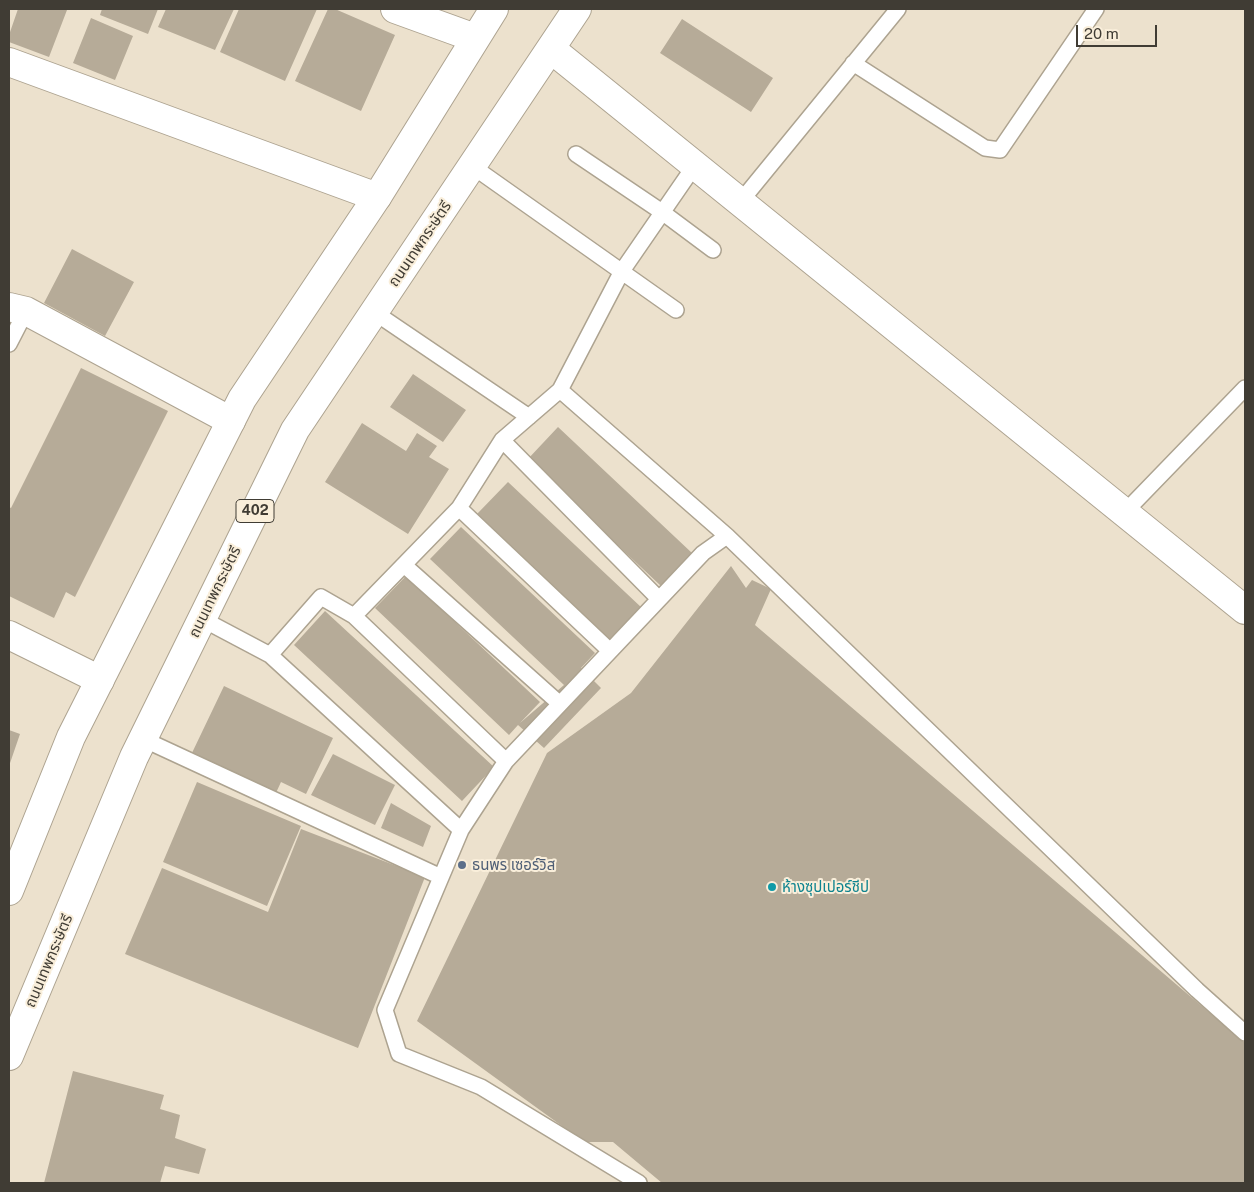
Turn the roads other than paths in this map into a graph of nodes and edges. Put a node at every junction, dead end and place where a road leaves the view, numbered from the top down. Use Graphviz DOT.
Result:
graph roads {
  1 [pos="395,9"];
  2 [pos="494,9"];
  3 [pos="578,9"];
  4 [pos="898,9"];
  5 [pos="1096,9"];
  6 [pos="475,38"];
  7 [pos="550,49"];
  8 [pos="9,62"];
  9 [pos="853,63"];
  10 [pos="576,154"];
  11 [pos="695,165"];
  12 [pos="472,166"];
  13 [pos="377,197"];
  14 [pos="741,201"];
  15 [pos="662,212"];
  16 [pos="713,250"];
  17 [pos="622,272"];
  18 [pos="17,309"];
  19 [pos="676,310"];
  20 [pos="374,312"];
  21 [pos="9,344"];
  22 [pos="1245,388"];
  23 [pos="560,390"];
  24 [pos="528,417"];
  25 [pos="231,420"];
  26 [pos="502,440"];
  27 [pos="460,508"];
  28 [pos="1124,513"];
  29 [pos="727,536"];
  30 [pos="404,566"];
  31 [pos="659,599"];
  32 [pos="1245,610"];
  33 [pos="354,616"];
  34 [pos="202,619"];
  35 [pos="9,635"];
  36 [pos="609,650"];
  37 [pos="270,655"];
  38 [pos="100,680"];
  39 [pos="560,704"];
  40 [pos="143,738"];
  41 [pos="506,761"];
  42 [pos="461,830"];
  43 [pos="18,851"];
  44 [pos="441,876"];
  45 [pos="9,891"];
  46 [pos="1245,1033"];
  47 [pos="9,1056"];
  48 [pos="639,1183"];
  1 -- 6 [label="main road"];
  2 -- 6 [label="main road"];
  3 -- 7 [label="main road, ถนนเทพกระษัตรี / 402"];
  4 -- 9 [label="lane"];
  5 -- 9 [label="lane"];
  6 -- 13 [label="main road"];
  7 -- 11 [label="main road"];
  7 -- 12 [label="main road, ถนนเทพกระษัตรี / 402"];
  8 -- 13 [label="main road"];
  9 -- 14 [label="lane"];
  10 -- 15 [label="lane"];
  11 -- 14 [label="main road"];
  11 -- 15 [label="lane"];
  12 -- 17 [label="lane"];
  12 -- 20 [label="main road, ถนนเทพกระษัตรี / 402"];
  13 -- 25 [label="main road"];
  14 -- 28 [label="main road"];
  15 -- 16 [label="lane"];
  15 -- 17 [label="lane"];
  17 -- 19 [label="lane"];
  17 -- 23 [label="lane"];
  18 -- 21 [label="lane"];
  18 -- 25 [label="main road"];
  20 -- 24 [label="lane"];
  20 -- 34 [label="main road, ถนนเทพกระษัตรี / 402"];
  22 -- 28 [label="lane"];
  23 -- 24 [label="lane"];
  23 -- 29 [label="lane"];
  24 -- 26 [label="lane"];
  25 -- 38 [label="main road"];
  26 -- 27 [label="lane"];
  26 -- 31 [label="lane"];
  27 -- 30 [label="lane"];
  27 -- 36 [label="lane"];
  28 -- 32 [label="main road"];
  29 -- 31 [label="lane"];
  29 -- 46 [label="lane"];
  30 -- 33 [label="lane"];
  30 -- 39 [label="lane"];
  31 -- 36 [label="lane"];
  33 -- 37 [label="lane"];
  33 -- 41 [label="lane"];
  34 -- 37 [label="lane"];
  34 -- 40 [label="main road, ถนนเทพกระษัตรี / 402"];
  35 -- 38 [label="main road"];
  36 -- 39 [label="lane"];
  37 -- 42 [label="lane"];
  38 -- 43 [label="main road"];
  39 -- 41 [label="lane"];
  40 -- 44 [label="lane"];
  40 -- 47 [label="main road, ถนนเทพกระษัตรี / 402"];
  41 -- 42 [label="lane"];
  42 -- 44 [label="lane"];
  43 -- 45 [label="main road"];
  44 -- 48 [label="lane"];
}
